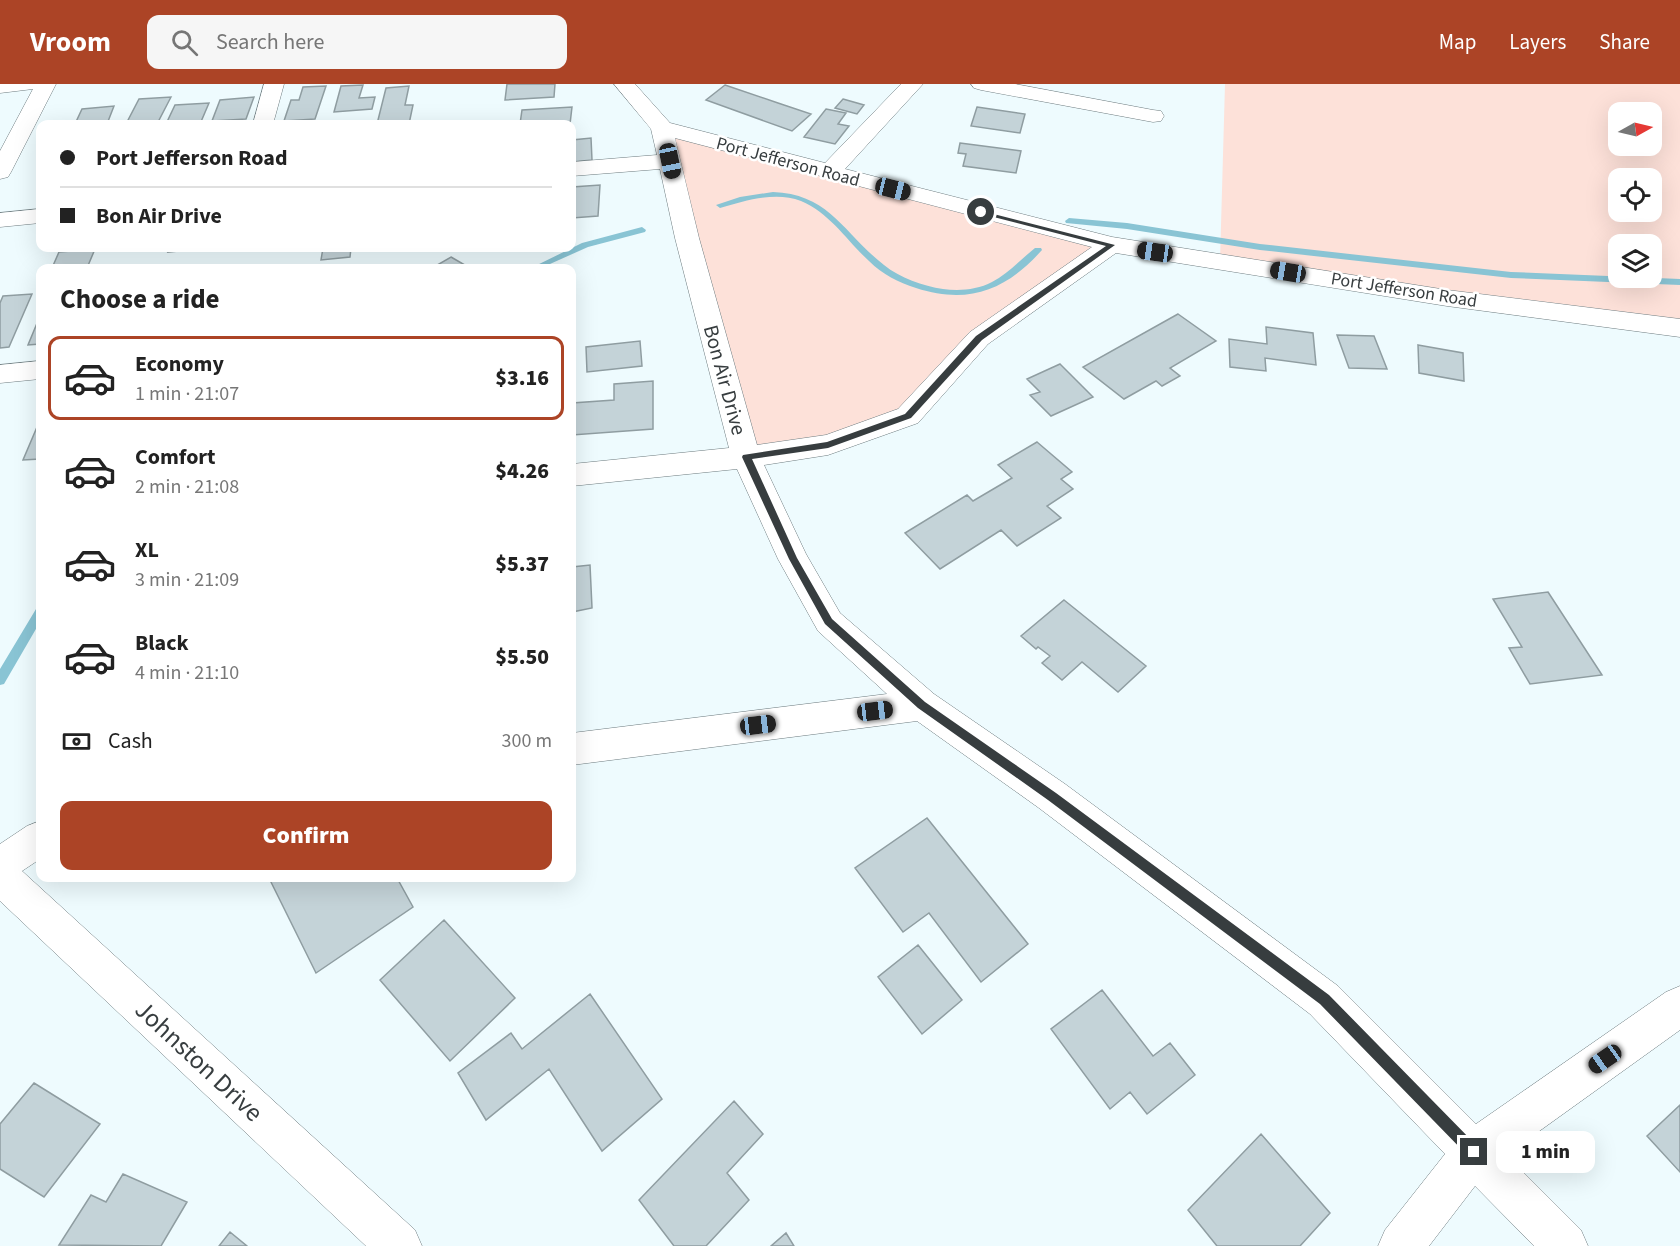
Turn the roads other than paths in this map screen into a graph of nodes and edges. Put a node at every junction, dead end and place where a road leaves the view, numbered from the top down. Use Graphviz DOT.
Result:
graph roads {
  1 [pos="29,84"];
  2 [pos="46,84"];
  3 [pos="274,84"];
  4 [pos="624,84"];
  5 [pos="913,84"];
  6 [pos="981,84"];
  7 [pos="0,87"];
  8 [pos="1153,116"];
  9 [pos="263,120"];
  10 [pos="662,128"];
  11 [pos="670,161"];
  12 [pos="576,169"];
  13 [pos="0,172"];
  14 [pos="828,173"];
  15 [pos="36,216"];
  16 [pos="0,220"];
  17 [pos="1112,245"];
  18 [pos="1680,328"];
  19 [pos="36,370"];
  20 [pos="0,374"];
  21 [pos="746,457"];
  22 [pos="576,475"];
  23 [pos="922,705"];
  24 [pos="576,748"];
  25 [pos="36,841"];
  26 [pos="0,865"];
  27 [pos="0,876"];
  28 [pos="1680,1006"];
  29 [pos="1474,1152"];
  30 [pos="399,1246"];
  31 [pos="1401,1246"];
  32 [pos="1565,1246"];
  1 -- 7 [label="street"];
  2 -- 13 [label="street"];
  3 -- 9 [label="street"];
  4 -- 10 [label="street"];
  5 -- 14 [label="street"];
  6 -- 8 [label="street"];
  10 -- 11 [label="street, Bon Air Drive"];
  10 -- 14 [label="street, Port Jefferson Road"];
  11 -- 12 [label="street"];
  11 -- 21 [label="street, Bon Air Drive"];
  14 -- 17 [label="street, Port Jefferson Road"];
  15 -- 16 [label="street"];
  17 -- 18 [label="street, Port Jefferson Road"];
  17 -- 21 [label="street"];
  19 -- 20 [label="street"];
  21 -- 22 [label="street"];
  21 -- 23 [label="street, Bon Air Drive"];
  23 -- 24 [label="street"];
  23 -- 29 [label="street, Bon Air Drive"];
  25 -- 26 [label="street"];
  27 -- 30 [label="street, Johnston Drive"];
  28 -- 29 [label="street"];
  29 -- 31 [label="street"];
  29 -- 32 [label="street, Bon Air Drive"];
}
